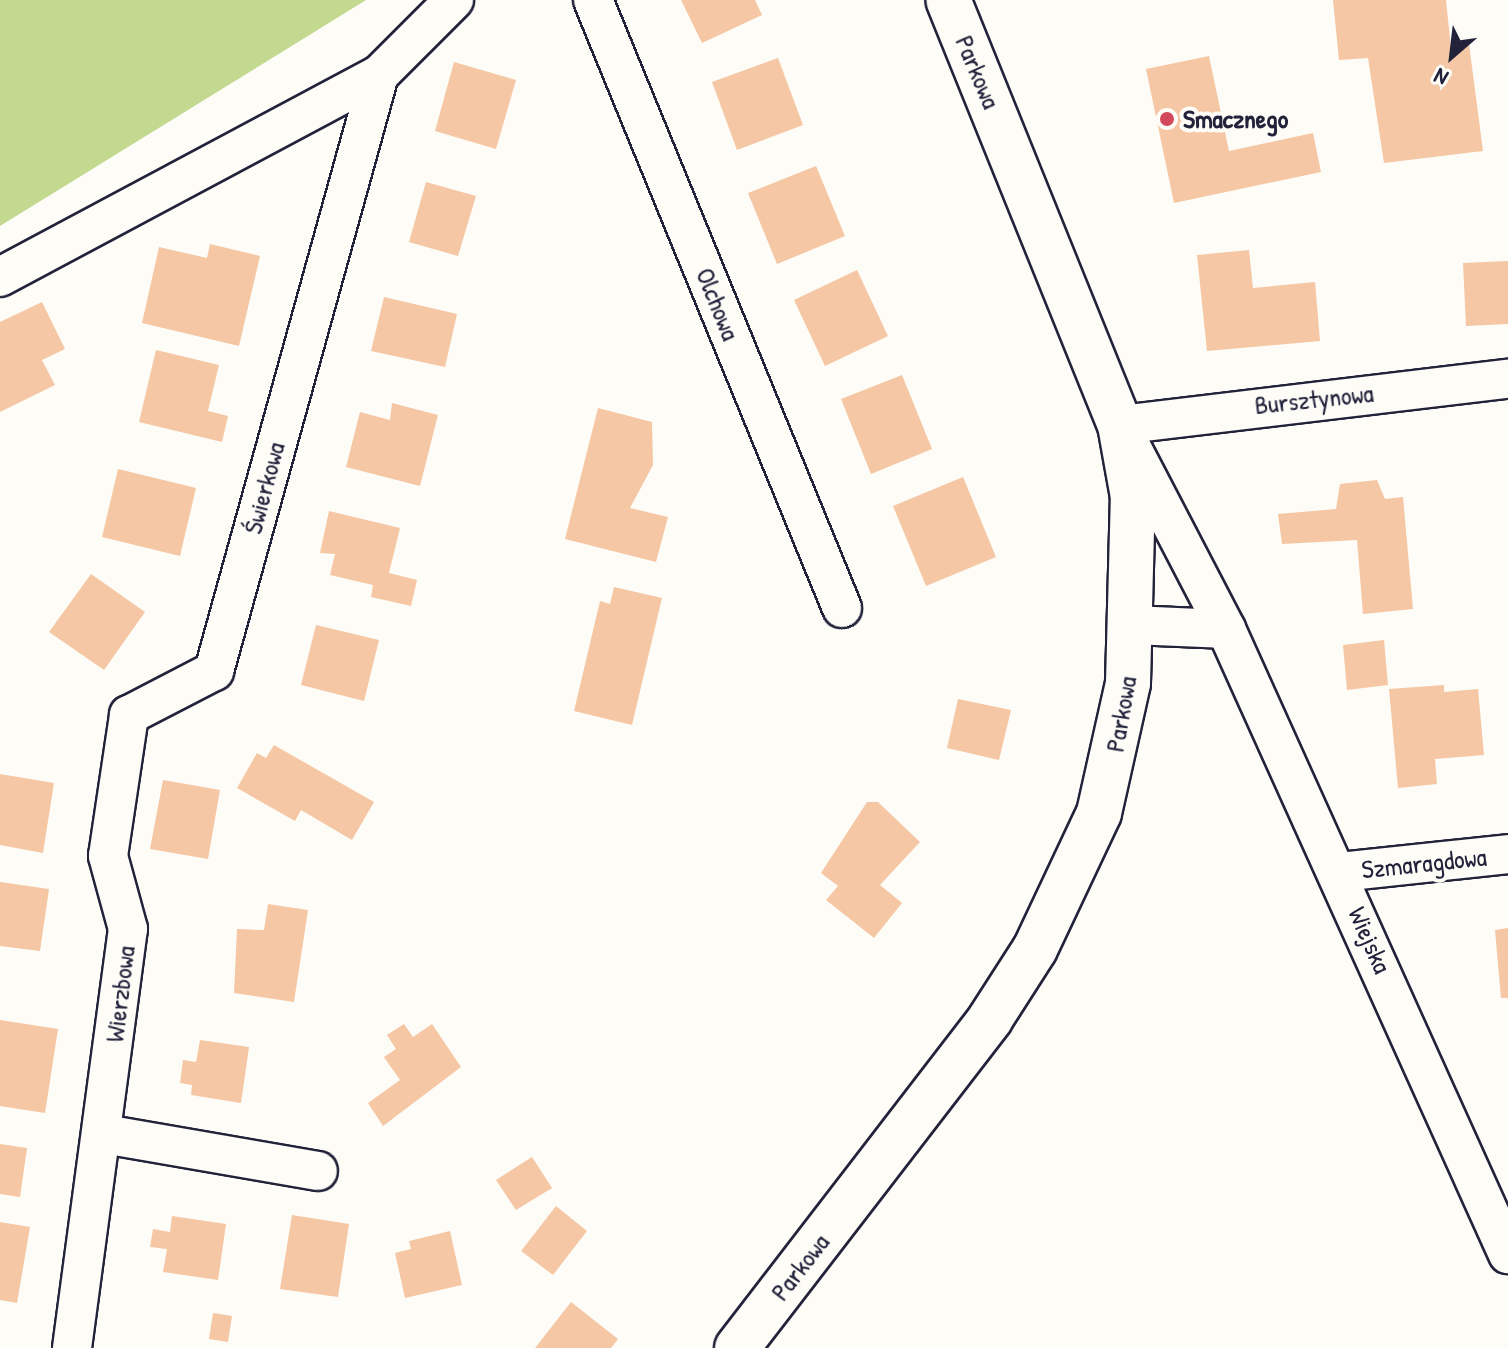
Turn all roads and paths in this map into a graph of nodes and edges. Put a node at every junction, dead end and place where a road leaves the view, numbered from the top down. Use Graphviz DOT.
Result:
graph roads {
  1 [pos="454,0"];
  2 [pos="593,0"];
  3 [pos="948,0"];
  4 [pos="379,75"];
  5 [pos="0,277"];
  6 [pos="1508,379"];
  7 [pos="1120,425"];
  8 [pos="842,608"];
  9 [pos="1133,625"];
  10 [pos="1226,629"];
  11 [pos="1508,854"];
  12 [pos="108,856"];
  13 [pos="1340,872"];
  14 [pos="104,1134"];
  15 [pos="318,1171"];
  16 [pos="1508,1254"];
  17 [pos="72,1348"];
  18 [pos="737,1348"];
  1 -- 4 [label="street, Świerkowa"];
  2 -- 8 [label="street, Olchowa"];
  3 -- 7 [label="street, Parkowa"];
  4 -- 5 [label="street, Świerkowa"];
  4 -- 12 [label="street, Świerkowa"];
  6 -- 7 [label="street, Bursztynowa"];
  7 -- 9 [label="street, Parkowa"];
  7 -- 10 [label="street, Wiejska"];
  9 -- 10 [label="street"];
  9 -- 18 [label="street, Parkowa"];
  10 -- 13 [label="street, Wiejska"];
  11 -- 13 [label="street, Szmaragdowa"];
  12 -- 14 [label="street, Wierzbowa"];
  13 -- 16 [label="street, Wiejska"];
  14 -- 15 [label="street"];
  14 -- 17 [label="street, Wierzbowa"];
}
